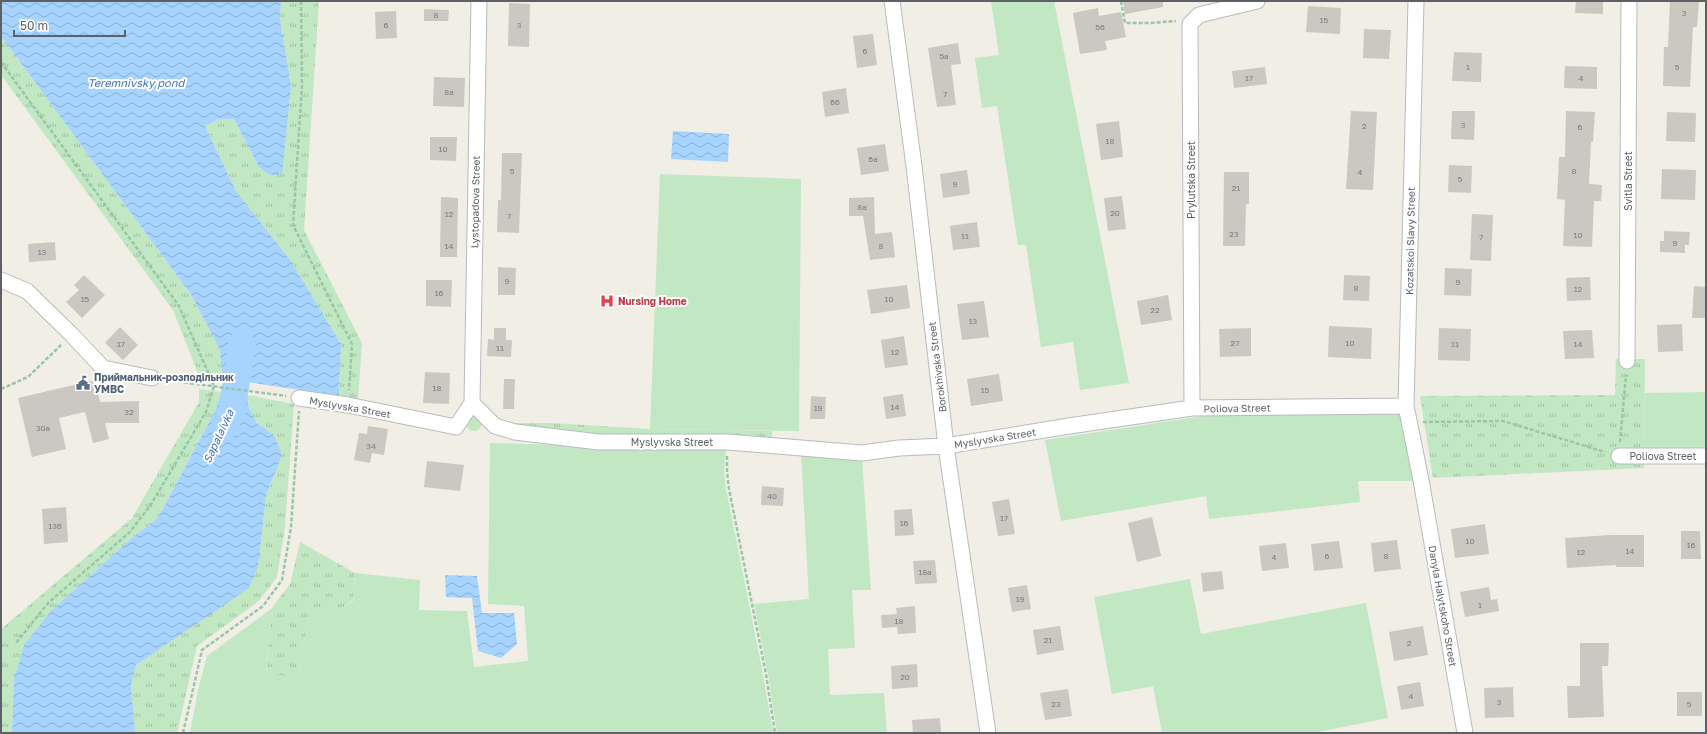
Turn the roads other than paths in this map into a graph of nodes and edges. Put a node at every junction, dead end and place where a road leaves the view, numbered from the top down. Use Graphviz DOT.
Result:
graph roads {
  1 [pos="479,1"];
  2 [pos="892,1"];
  3 [pos="1257,1"];
  4 [pos="1416,1"];
  5 [pos="1629,1"];
  6 [pos="1,280"];
  7 [pos="1627,361"];
  8 [pos="152,378"];
  9 [pos="300,398"];
  10 [pos="472,403"];
  11 [pos="1406,406"];
  12 [pos="1192,408"];
  13 [pos="1069,426"];
  14 [pos="946,446"];
  15 [pos="1619,456"];
  16 [pos="1706,456"];
  17 [pos="1421,480"];
  18 [pos="988,733"];
  19 [pos="1465,733"];
  1 -- 10 [label="street, Lystopadova Street"];
  2 -- 14 [label="street, Borokhivska Street"];
  3 -- 12 [label="street, Prylutska Street"];
  4 -- 11 [label="street, Kozatskoi Slavy Street"];
  5 -- 7 [label="street, Svitla Street"];
  6 -- 8 [label="street"];
  9 -- 10 [label="street, Myslyvska Street"];
  10 -- 14 [label="street, Myslyvska Street"];
  11 -- 12 [label="street, Poliova Street"];
  11 -- 17 [label="street, Kozatskoi Slavy Street"];
  12 -- 13 [label="street, Poliova Street"];
  13 -- 14 [label="street, Myslyvska Street"];
  14 -- 18 [label="street, Borokhivska Street"];
  15 -- 16 [label="street, Poliova Street"];
  17 -- 19 [label="street, Danyla Halytskoho Street"];
}
